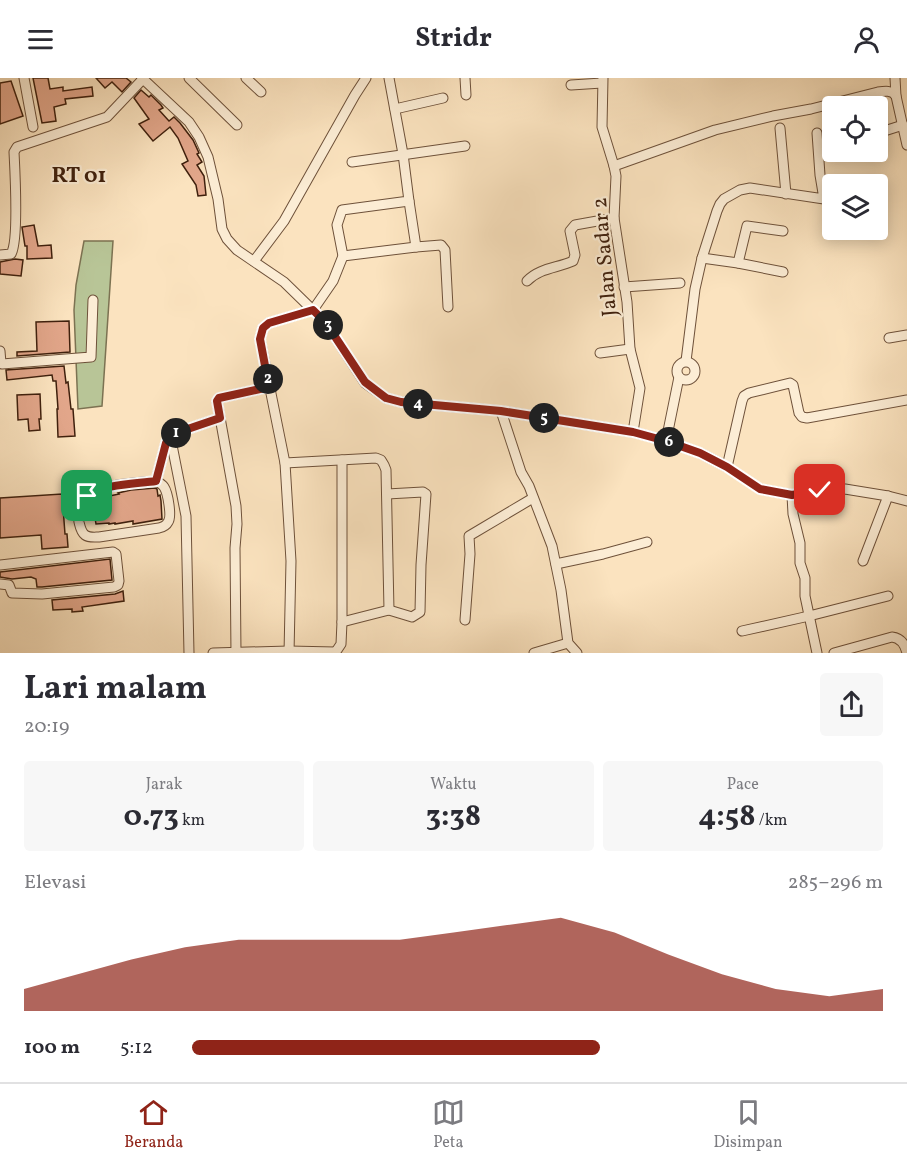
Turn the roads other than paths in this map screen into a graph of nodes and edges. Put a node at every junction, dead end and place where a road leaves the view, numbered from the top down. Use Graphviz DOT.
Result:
graph roads {
  1 [pos="24,78"];
  2 [pos="159,78"];
  3 [pos="189,78"];
  4 [pos="246,78"];
  5 [pos="366,78"];
  6 [pos="389,78"];
  7 [pos="465,78"];
  8 [pos="895,78"];
  9 [pos="142,79"];
  10 [pos="603,81"];
  11 [pos="571,85"];
  12 [pos="151,86"];
  13 [pos="261,92"];
  14 [pos="466,95"];
  15 [pos="896,96"];
  16 [pos="443,98"];
  17 [pos="395,109"];
  18 [pos="237,125"];
  19 [pos="903,125"];
  20 [pos="33,127"];
  21 [pos="780,128"];
  22 [pos="888,130"];
  23 [pos="817,133"];
  24 [pos="907,145"];
  25 [pos="465,146"];
  26 [pos="403,154"];
  27 [pos="352,162"];
  28 [pos="614,166"];
  29 [pos="822,181"];
  30 [pos="786,194"];
  31 [pos="822,199"];
  32 [pos="409,201"];
  33 [pos="614,218"];
  34 [pos="783,231"];
  35 [pos="416,247"];
  36 [pos="0,255"];
  37 [pos="343,256"];
  38 [pos="702,258"];
  39 [pos="254,261"];
  40 [pos="738,263"];
  41 [pos="783,272"];
  42 [pos="527,281"];
  43 [pos="680,283"];
  44 [pos="624,287"];
  45 [pos="93,300"];
  46 [pos="448,307"];
  47 [pos="313,310"];
  48 [pos="907,335"];
  49 [pos="890,338"];
  50 [pos="630,349"];
  51 [pos="0,351"];
  52 [pos="600,352"];
  53 [pos="686,361"];
  54 [pos="679,377"];
  55 [pos="269,387"];
  56 [pos="907,400"];
  57 [pos="501,411"];
  58 [pos="220,418"];
  59 [pos="633,432"];
  60 [pos="170,435"];
  61 [pos="666,441"];
  62 [pos="342,460"];
  63 [pos="285,463"];
  64 [pos="727,467"];
  65 [pos="156,481"];
  66 [pos="387,494"];
  67 [pos="792,495"];
  68 [pos="888,496"];
  69 [pos="533,498"];
  70 [pos="907,501"];
  71 [pos="647,542"];
  72 [pos="864,561"];
  73 [pos="556,564"];
  74 [pos="0,565"];
  75 [pos="0,584"];
  76 [pos="888,596"];
  77 [pos="389,610"];
  78 [pos="809,616"];
  79 [pos="465,620"];
  80 [pos="342,622"];
  81 [pos="742,631"];
  82 [pos="568,643"];
  83 [pos="236,652"];
  84 [pos="289,652"];
  85 [pos="335,652"];
  86 [pos="189,653"];
  87 [pos="213,653"];
  88 [pos="534,653"];
  89 [pos="577,653"];
  90 [pos="818,653"];
  91 [pos="834,653"];
  92 [pos="907,653"];
  1 -- 20 [label="street"];
  2 -- 12 [label="street"];
  3 -- 18 [label="street"];
  4 -- 13 [label="street"];
  5 -- 39 [label="street"];
  6 -- 17 [label="street"];
  7 -- 14 [label="street"];
  8 -- 15 [label="street"];
  9 -- 12 [label="street"];
  9 -- 36 [label="street"];
  10 -- 11 [label="street"];
  10 -- 28 [label="street, Jalan Sadar 2"];
  12 -- 39 [label="street"];
  15 -- 19 [label="street"];
  15 -- 28 [label="street"];
  16 -- 17 [label="street"];
  17 -- 26 [label="street"];
  19 -- 22 [label="street"];
  19 -- 24 [label="street"];
  21 -- 30 [label="street"];
  23 -- 29 [label="street"];
  25 -- 26 [label="street"];
  26 -- 27 [label="street"];
  26 -- 32 [label="street"];
  28 -- 33 [label="street, Jalan Sadar 2"];
  30 -- 31 [label="street"];
  30 -- 38 [label="street"];
  32 -- 35 [label="street"];
  32 -- 37 [label="street"];
  33 -- 42 [label="street"];
  33 -- 44 [label="street, Jalan Sadar 2"];
  34 -- 40 [label="street"];
  35 -- 37 [label="street"];
  35 -- 46 [label="street"];
  37 -- 47 [label="street"];
  38 -- 40 [label="street"];
  38 -- 53 [label="street"];
  39 -- 47 [label="street"];
  40 -- 41 [label="street"];
  43 -- 44 [label="street"];
  44 -- 50 [label="street, Jalan Sadar 2"];
  45 -- 51 [label="street"];
  47 -- 55 [label="street"];
  47 -- 57 [label="street"];
  48 -- 49 [label="street"];
  50 -- 52 [label="street"];
  50 -- 59 [label="street, Jalan Sadar 2"];
  53 -- 54 [label="street"];
  53 -- 54 [label="street"];
  54 -- 61 [label="street"];
  55 -- 58 [label="street"];
  55 -- 63 [label="street"];
  56 -- 64 [label="street"];
  57 -- 59 [label="street"];
  57 -- 69 [label="street"];
  58 -- 60 [label="street"];
  58 -- 83 [label="street"];
  59 -- 61 [label="street"];
  60 -- 65 [label="street"];
  60 -- 86 [label="street"];
  61 -- 64 [label="street"];
  62 -- 63 [label="street"];
  62 -- 66 [label="street"];
  62 -- 80 [label="street"];
  63 -- 84 [label="street"];
  64 -- 67 [label="street"];
  65 -- 65 [label="street"];
  66 -- 77 [label="street"];
  66 -- 77 [label="street"];
  67 -- 68 [label="street"];
  67 -- 78 [label="street"];
  68 -- 70 [label="street"];
  68 -- 72 [label="street"];
  69 -- 73 [label="street"];
  69 -- 79 [label="street"];
  71 -- 73 [label="street"];
  73 -- 82 [label="street"];
  74 -- 75 [label="street"];
  76 -- 78 [label="street"];
  77 -- 80 [label="street"];
  78 -- 81 [label="street"];
  78 -- 90 [label="street"];
  80 -- 85 [label="street"];
  82 -- 88 [label="street"];
  82 -- 89 [label="street"];
  83 -- 84 [label="street"];
  83 -- 87 [label="street"];
  84 -- 85 [label="street"];
  91 -- 92 [label="street"];
}
